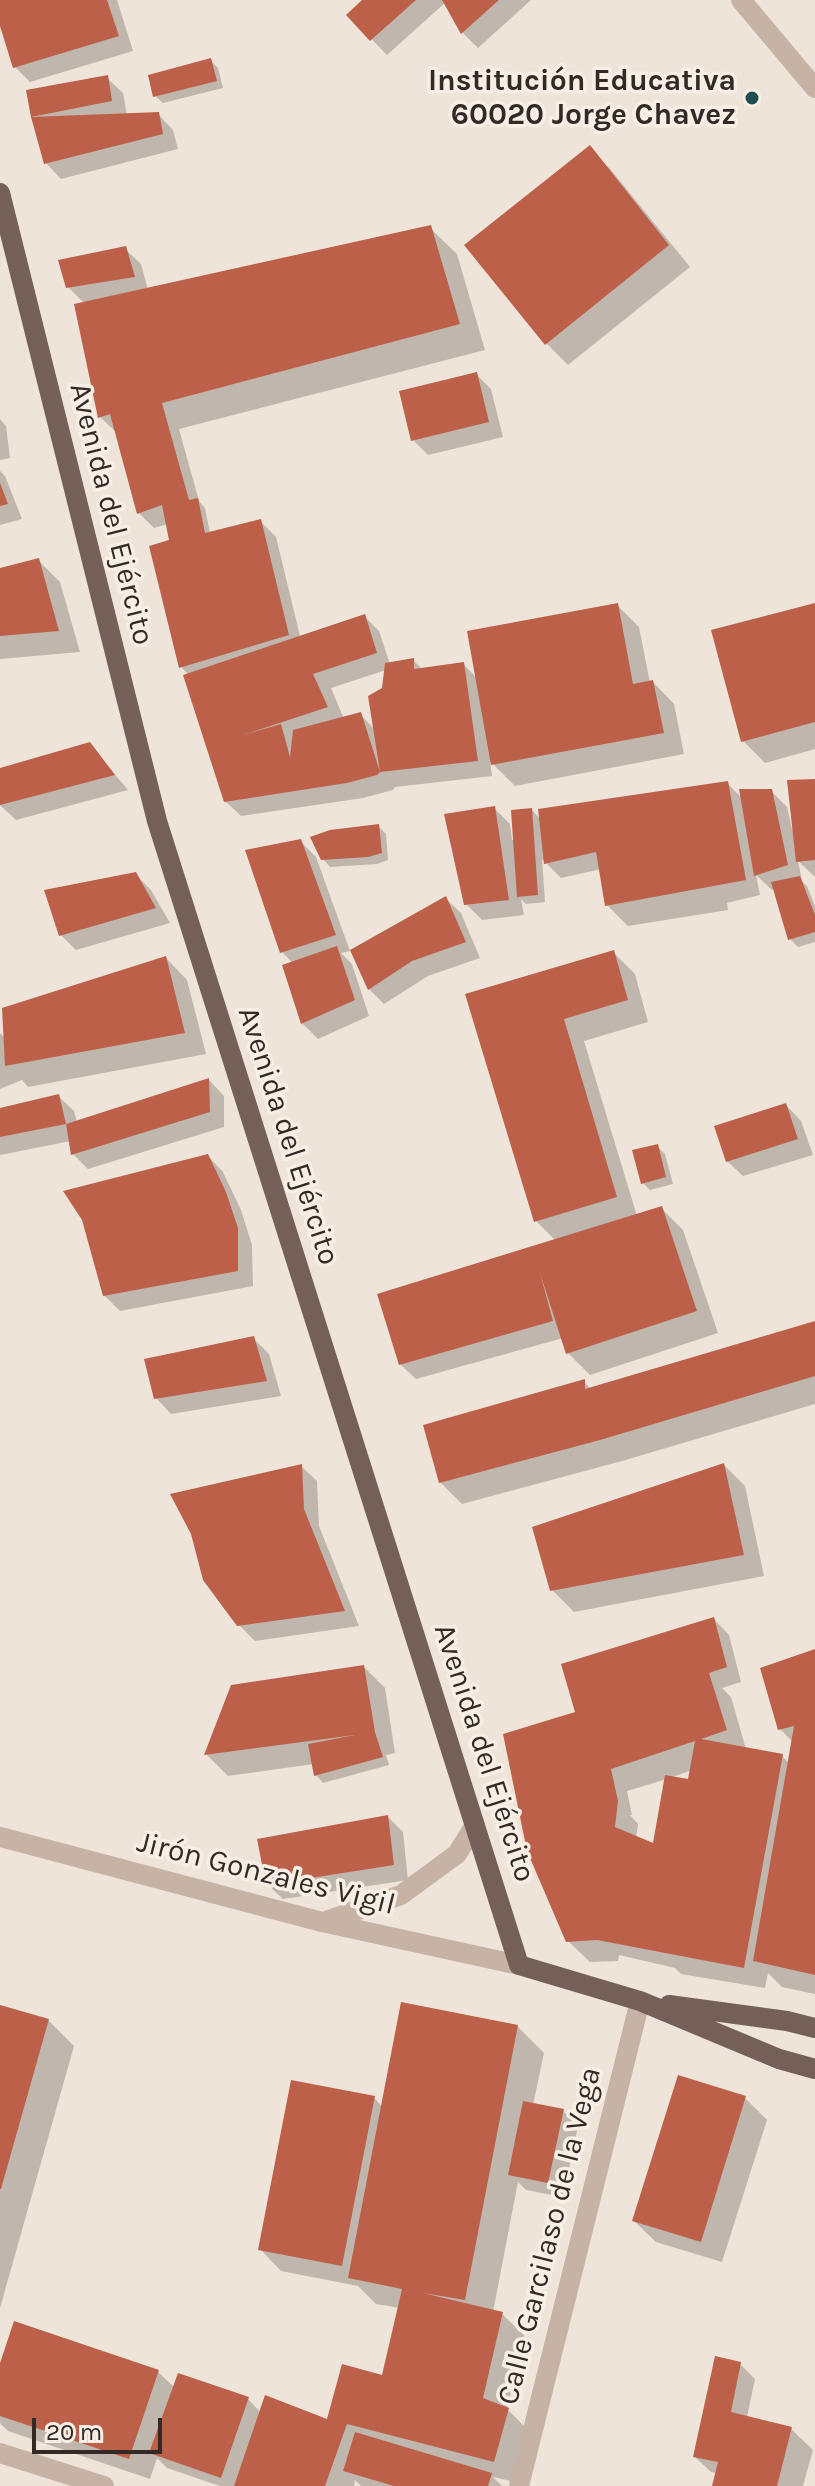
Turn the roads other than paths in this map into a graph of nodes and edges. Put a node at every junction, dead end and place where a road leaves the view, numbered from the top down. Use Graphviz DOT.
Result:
graph roads {
  1 [pos="741,0"];
  2 [pos="815,88"];
  3 [pos="0,193"];
  4 [pos="475,1825"];
  5 [pos="0,1837"];
  6 [pos="322,1922"];
  7 [pos="519,1965"];
  8 [pos="640,2001"];
  9 [pos="815,2028"];
  10 [pos="815,2069"];
  11 [pos="0,2453"];
  12 [pos="99,2485"];
  13 [pos="519,2486"];
  1 -- 2 [label="street"];
  3 -- 4 [label="main road, Avenida del Ejército"];
  4 -- 6 [label="street"];
  4 -- 7 [label="main road, Avenida del Ejército"];
  5 -- 6 [label="street, Jirón Gonzales Vigil"];
  6 -- 7 [label="street, Jirón Gonzales Vigil"];
  7 -- 8 [label="main road"];
  8 -- 9 [label="main road"];
  8 -- 10 [label="main road"];
  8 -- 13 [label="street, Calle Garcilaso de la Vega"];
  11 -- 12 [label="street"];
}
